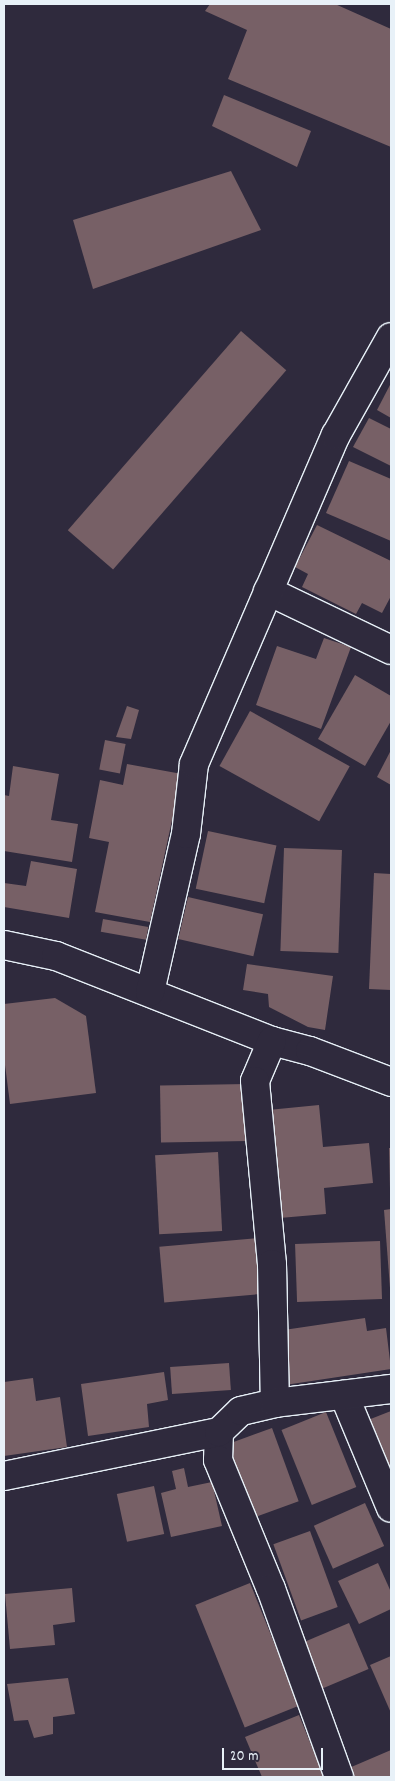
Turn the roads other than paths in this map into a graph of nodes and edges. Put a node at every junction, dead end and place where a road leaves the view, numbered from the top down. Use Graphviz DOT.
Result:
graph roads {
  1 [pos="391,337"];
  2 [pos="268,591"];
  3 [pos="391,650"];
  4 [pos="4,945"];
  5 [pos="150,992"];
  6 [pos="272,1042"];
  7 [pos="391,1082"];
  8 [pos="391,1389"];
  9 [pos="344,1394"];
  10 [pos="275,1403"];
  11 [pos="219,1432"];
  12 [pos="4,1476"];
  13 [pos="391,1508"];
  14 [pos="339,1777"];
  1 -- 2 [label="street"];
  2 -- 3 [label="street"];
  2 -- 5 [label="street"];
  4 -- 5 [label="street"];
  5 -- 6 [label="street"];
  6 -- 7 [label="street"];
  6 -- 10 [label="street"];
  8 -- 9 [label="street"];
  9 -- 10 [label="street"];
  9 -- 13 [label="street"];
  10 -- 11 [label="street"];
  11 -- 12 [label="street"];
  11 -- 14 [label="street"];
}
